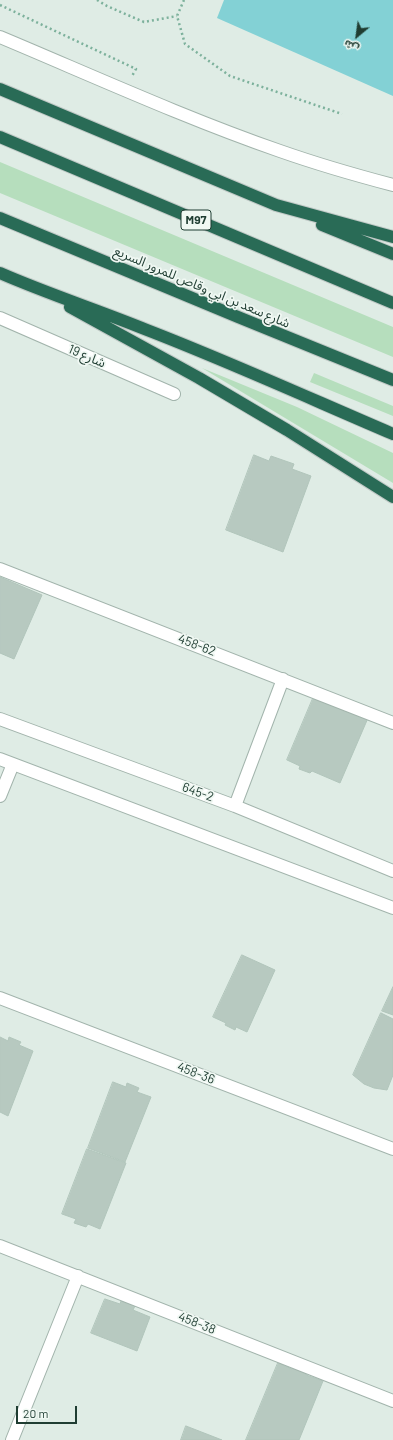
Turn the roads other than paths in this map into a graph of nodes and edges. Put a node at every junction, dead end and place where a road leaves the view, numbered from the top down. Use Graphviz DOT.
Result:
graph roads {
  1 [pos="0,37"];
  2 [pos="0,89"];
  3 [pos="0,136"];
  4 [pos="393,185"];
  5 [pos="276,205"];
  6 [pos="0,218"];
  7 [pos="393,237"];
  8 [pos="393,254"];
  9 [pos="0,273"];
  10 [pos="30,286"];
  11 [pos="393,303"];
  12 [pos="0,318"];
  13 [pos="393,380"];
  14 [pos="174,394"];
  15 [pos="393,434"];
  16 [pos="393,497"];
  17 [pos="0,568"];
  18 [pos="283,679"];
  19 [pos="0,719"];
  20 [pos="393,723"];
  21 [pos="0,759"];
  22 [pos="12,764"];
  23 [pos="0,796"];
  24 [pos="236,806"];
  25 [pos="393,871"];
  26 [pos="393,908"];
  27 [pos="0,998"];
  28 [pos="393,1148"];
  29 [pos="0,1246"];
  30 [pos="78,1276"];
  31 [pos="393,1401"];
  32 [pos="12,1440"];
  1 -- 4 [label="street"];
  2 -- 5 [label="highway"];
  3 -- 11 [label="highway, M97"];
  5 -- 7 [label="highway"];
  5 -- 8 [label="highway"];
  6 -- 13 [label="highway, شارع سعد بن ابي وقاص للمرور السريع"];
  9 -- 10 [label="highway"];
  10 -- 15 [label="highway"];
  10 -- 16 [label="highway"];
  12 -- 14 [label="street, شارع 19"];
  17 -- 18 [label="street, 458-62"];
  18 -- 20 [label="street, 458-62"];
  18 -- 24 [label="street"];
  19 -- 24 [label="street, 645-2"];
  21 -- 22 [label="street"];
  22 -- 23 [label="street"];
  22 -- 26 [label="street"];
  24 -- 25 [label="street, 645-2"];
  27 -- 28 [label="street, 458-36"];
  29 -- 30 [label="street, 458-38"];
  30 -- 31 [label="street, 458-38"];
  30 -- 32 [label="street"];
}
